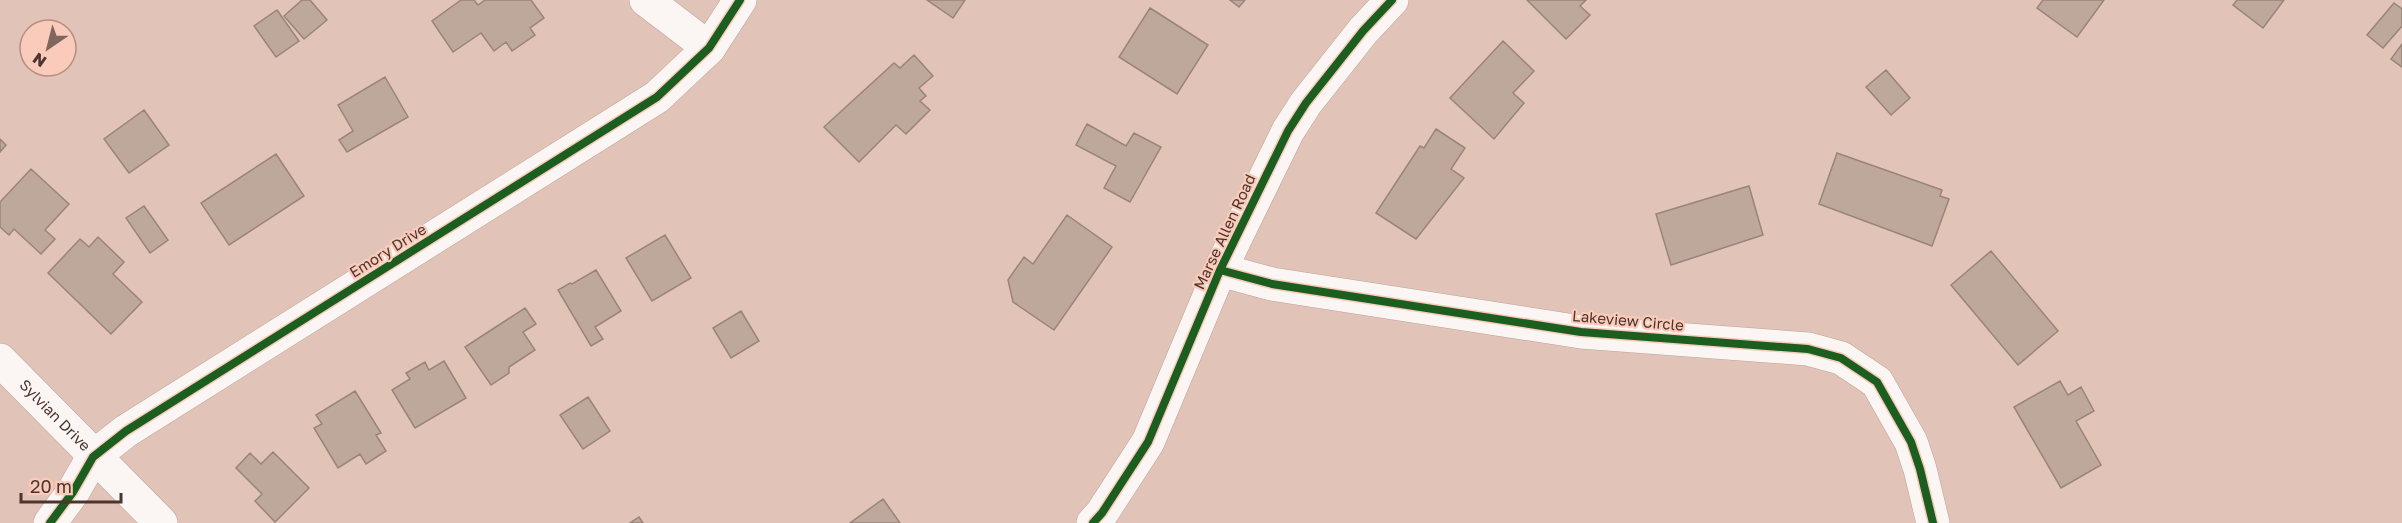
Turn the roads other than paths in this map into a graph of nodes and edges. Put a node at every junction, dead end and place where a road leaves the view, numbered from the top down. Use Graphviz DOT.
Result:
graph roads {
  1 [pos="646,0"];
  2 [pos="740,0"];
  3 [pos="1392,0"];
  4 [pos="708,48"];
  5 [pos="1220,270"];
  6 [pos="0,360"];
  7 [pos="93,457"];
  8 [pos="50,523"];
  9 [pos="160,523"];
  10 [pos="1093,523"];
  11 [pos="1933,523"];
  1 -- 4 [label="street"];
  2 -- 4 [label="street, Emory Drive"];
  3 -- 5 [label="street, Marse Allen Road"];
  4 -- 7 [label="street, Emory Drive"];
  5 -- 10 [label="street, Marse Allen Road"];
  5 -- 11 [label="street, Lakeview Circle"];
  6 -- 7 [label="street, Sylvian Drive"];
  7 -- 8 [label="street, Emory Drive"];
  7 -- 9 [label="street, Sylvian Drive"];
}
